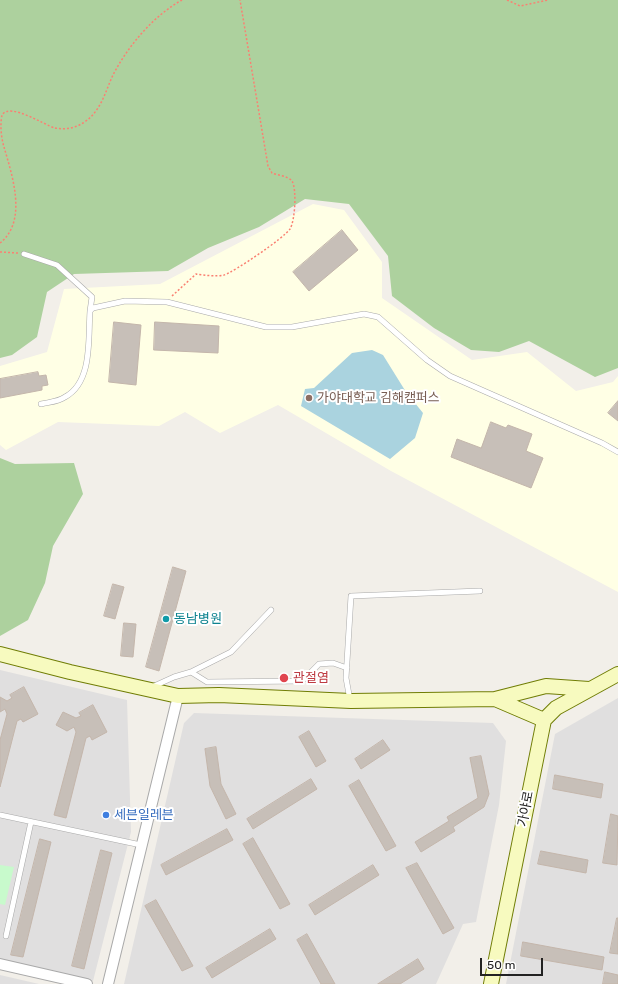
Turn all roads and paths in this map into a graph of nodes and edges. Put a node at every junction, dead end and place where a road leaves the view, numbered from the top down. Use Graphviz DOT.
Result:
graph roads {
  1 [pos="182,0"];
  2 [pos="240,0"];
  3 [pos="507,0"];
  4 [pos="548,0"];
  5 [pos="0,243"];
  6 [pos="0,252"];
  7 [pos="24,254"];
  8 [pos="167,302"];
  9 [pos="90,311"];
  10 [pos="41,404"];
  11 [pos="618,452"];
  12 [pos="480,591"];
  13 [pos="271,610"];
  14 [pos="0,654"];
  15 [pos="347,668"];
  16 [pos="191,672"];
  17 [pos="618,674"];
  18 [pos="148,689"];
  19 [pos="590,689"];
  20 [pos="178,696"];
  21 [pos="495,699"];
  22 [pos="351,701"];
  23 [pos="544,720"];
  24 [pos="0,815"];
  25 [pos="31,822"];
  26 [pos="141,845"];
  27 [pos="6,936"];
  28 [pos="0,964"];
  29 [pos="87,984"];
  30 [pos="108,984"];
  31 [pos="491,984"];
  1 -- 5 [label="path"];
  2 -- 8 [label="path"];
  3 -- 4 [label="path"];
  6 -- 7 [label="path"];
  7 -- 9 [label="lane"];
  8 -- 9 [label="lane"];
  8 -- 11 [label="lane"];
  9 -- 10 [label="lane"];
  12 -- 15 [label="lane"];
  13 -- 16 [label="lane"];
  14 -- 18 [label="street"];
  15 -- 16 [label="lane"];
  15 -- 22 [label="lane"];
  16 -- 18 [label="lane"];
  17 -- 19 [label="street"];
  18 -- 20 [label="street"];
  19 -- 21 [label="street"];
  19 -- 23 [label="street"];
  20 -- 22 [label="street"];
  20 -- 26 [label="street"];
  21 -- 22 [label="street"];
  21 -- 23 [label="street"];
  23 -- 31 [label="street, 가야로"];
  24 -- 25 [label="lane"];
  25 -- 26 [label="lane"];
  25 -- 27 [label="lane"];
  26 -- 30 [label="street"];
  28 -- 29 [label="street"];
}
